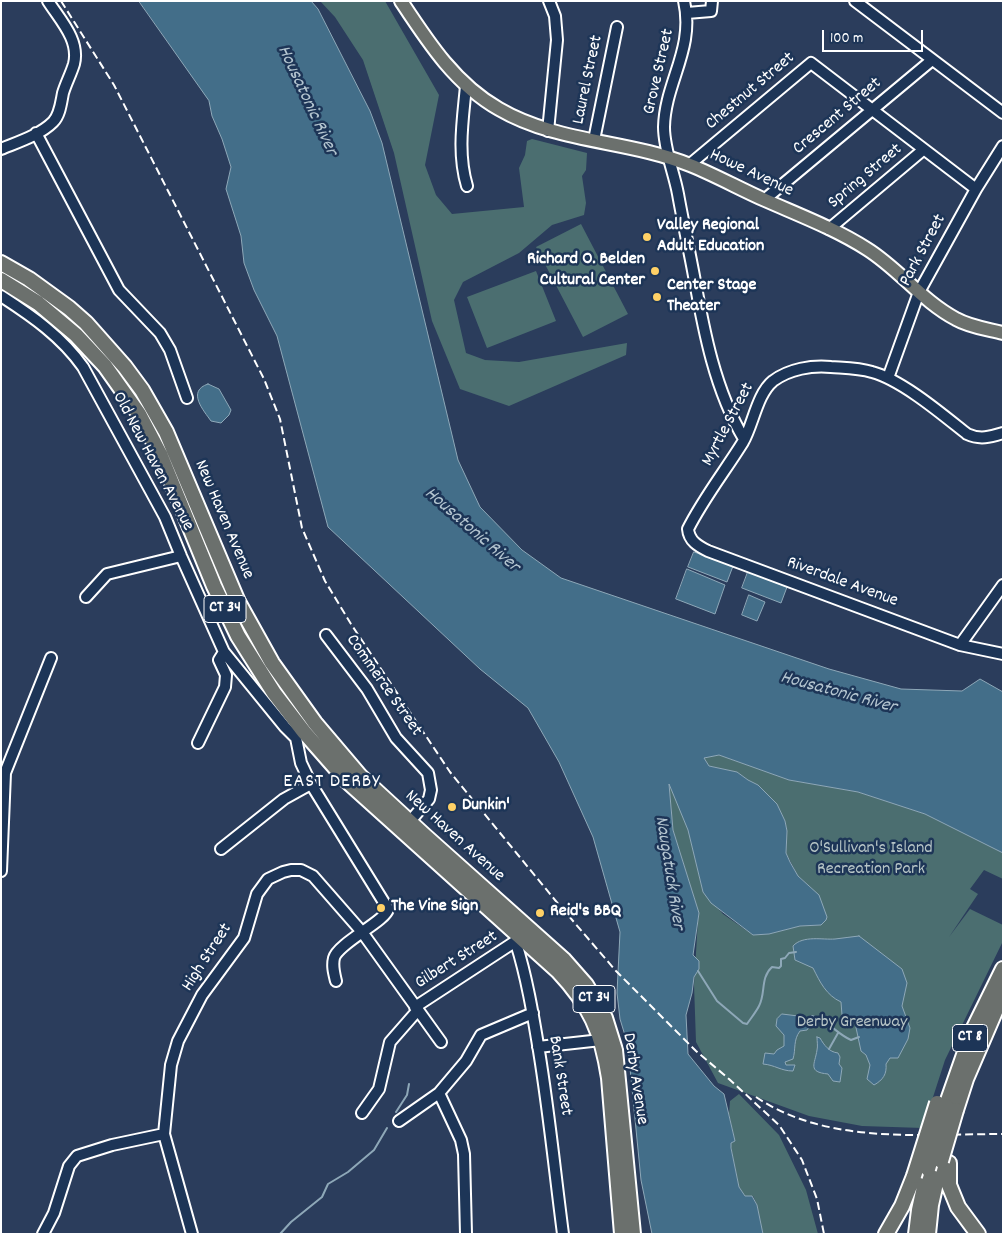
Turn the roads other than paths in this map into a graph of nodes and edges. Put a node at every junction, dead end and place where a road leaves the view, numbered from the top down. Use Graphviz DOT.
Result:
graph roads {
  1 [pos="48,1"];
  2 [pos="401,1"];
  3 [pos="549,1"];
  4 [pos="684,1"];
  5 [pos="712,1"];
  6 [pos="855,1"];
  7 [pos="687,13"];
  8 [pos="617,28"];
  9 [pos="932,60"];
  10 [pos="466,86"];
  11 [pos="873,110"];
  12 [pos="1003,113"];
  13 [pos="548,131"];
  14 [pos="36,133"];
  15 [pos="594,140"];
  16 [pos="1003,146"];
  17 [pos="1,149"];
  18 [pos="923,150"];
  19 [pos="669,158"];
  20 [pos="689,165"];
  21 [pos="467,186"];
  22 [pos="976,189"];
  23 [pos="764,200"];
  24 [pos="830,229"];
  25 [pos="1,263"];
  26 [pos="1,280"];
  27 [pos="919,292"];
  28 [pos="1,296"];
  29 [pos="6,305"];
  30 [pos="1003,333"];
  31 [pos="888,378"];
  32 [pos="187,398"];
  33 [pos="1003,433"];
  34 [pos="744,439"];
  35 [pos="182,468"];
  36 [pos="168,473"];
  37 [pos="691,523"];
  38 [pos="181,556"];
  39 [pos="1003,585"];
  40 [pos="86,597"];
  41 [pos="326,635"];
  42 [pos="960,645"];
  43 [pos="224,652"];
  44 [pos="1003,654"];
  45 [pos="52,658"];
  46 [pos="315,723"];
  47 [pos="300,735"];
  48 [pos="198,743"];
  49 [pos="311,784"];
  50 [pos="406,826"];
  51 [pos="221,849"];
  52 [pos="1,870"];
  53 [pos="362,932"];
  54 [pos="522,937"];
  55 [pos="1002,971"];
  56 [pos="336,981"];
  57 [pos="1003,993"];
  58 [pos="416,1008"];
  59 [pos="533,1013"];
  60 [pos="601,1040"];
  61 [pos="441,1042"];
  62 [pos="538,1047"];
  63 [pos="615,1090"];
  64 [pos="439,1093"];
  65 [pos="946,1106"];
  66 [pos="362,1113"];
  67 [pos="399,1120"];
  68 [pos="164,1134"];
  69 [pos="945,1162"];
  70 [pos="624,1197"];
  71 [pos="44,1234"];
  72 [pos="192,1234"];
  73 [pos="466,1234"];
  74 [pos="563,1234"];
  75 [pos="622,1234"];
  76 [pos="633,1234"];
  77 [pos="886,1234"];
  78 [pos="916,1234"];
  79 [pos="928,1234"];
  80 [pos="978,1234"];
  1 -- 14 [label="street"];
  2 -- 10 [label="main road, Howe Avenue"];
  3 -- 13 [label="street"];
  4 -- 7 [label="street, Grove Street"];
  5 -- 7 [label="street"];
  6 -- 9 [label="street"];
  7 -- 19 [label="street, Grove Street"];
  8 -- 15 [label="street, Laurel Street"];
  9 -- 11 [label="street, Crescent Street"];
  9 -- 12 [label="street"];
  10 -- 13 [label="main road, Howe Avenue"];
  10 -- 21 [label="street"];
  11 -- 18 [label="street"];
  11 -- 20 [label="street, Chestnut Street"];
  11 -- 23 [label="street, Crescent Street"];
  13 -- 15 [label="main road, Howe Avenue"];
  14 -- 17 [label="street"];
  14 -- 32 [label="street"];
  15 -- 19 [label="main road, Howe Avenue"];
  16 -- 22 [label="street, Park Street"];
  18 -- 22 [label="street"];
  18 -- 24 [label="street, Spring Street"];
  19 -- 20 [label="main road, Howe Avenue"];
  19 -- 34 [label="street, Grove Street"];
  20 -- 23 [label="main road, Howe Avenue"];
  22 -- 27 [label="street, Park Street"];
  23 -- 24 [label="main road, Howe Avenue"];
  24 -- 27 [label="main road, Howe Avenue"];
  25 -- 35 [label="highway, New Haven Avenue / CT 34"];
  26 -- 36 [label="highway, New Haven Avenue / CT 34"];
  27 -- 30 [label="main road, Howe Avenue"];
  27 -- 31 [label="street, Park Street"];
  28 -- 29 [label="street, Old New Haven Avenue"];
  29 -- 38 [label="street, Old New Haven Avenue"];
  31 -- 33 [label="street, Myrtle Street"];
  31 -- 34 [label="street, Myrtle Street"];
  34 -- 37 [label="street, Myrtle Street"];
  35 -- 36 [label="highway"];
  35 -- 46 [label="highway, New Haven Avenue / CT 34"];
  36 -- 47 [label="highway, New Haven Avenue / CT 34"];
  37 -- 42 [label="street, Riverdale Avenue"];
  38 -- 40 [label="street"];
  38 -- 43 [label="street, Old New Haven Avenue"];
  39 -- 42 [label="street"];
  41 -- 50 [label="street, Commerce Street"];
  42 -- 44 [label="street, Riverdale Avenue"];
  43 -- 47 [label="street, Old New Haven Avenue"];
  43 -- 48 [label="street"];
  45 -- 52 [label="street"];
  46 -- 47 [label="street"];
  46 -- 50 [label="highway, New Haven Avenue / CT 34"];
  47 -- 49 [label="street"];
  47 -- 50 [label="highway, New Haven Avenue / CT 34"];
  49 -- 51 [label="street"];
  49 -- 53 [label="street"];
  50 -- 54 [label="highway, New Haven Avenue / CT 34"];
  53 -- 56 [label="street"];
  53 -- 58 [label="street, High Street"];
  53 -- 68 [label="street, High Street"];
  54 -- 58 [label="street, Gilbert Street"];
  54 -- 59 [label="street, Bank Street"];
  54 -- 60 [label="highway, Derby Avenue / CT 34"];
  54 -- 63 [label="highway, Derby Avenue / CT 34"];
  55 -- 65 [label="highway, CT 8"];
  57 -- 65 [label="highway, CT 8"];
  58 -- 61 [label="street, High Street"];
  58 -- 66 [label="street, Gilbert Street"];
  59 -- 62 [label="street, Bank Street"];
  59 -- 64 [label="street"];
  60 -- 62 [label="street"];
  60 -- 63 [label="highway, Derby Avenue / CT 34"];
  62 -- 74 [label="street, Bank Street"];
  63 -- 70 [label="highway, Derby Avenue / CT 34"];
  64 -- 67 [label="street"];
  64 -- 73 [label="street"];
  65 -- 69 [label="highway, bridge"];
  65 -- 77 [label="highway, bridge"];
  65 -- 78 [label="highway, CT 8, bridge"];
  68 -- 71 [label="street"];
  68 -- 72 [label="street, High Street"];
  69 -- 79 [label="highway"];
  69 -- 80 [label="highway"];
  70 -- 75 [label="highway, Derby Avenue / CT 34"];
  70 -- 76 [label="highway, Derby Avenue / CT 34"];
}
